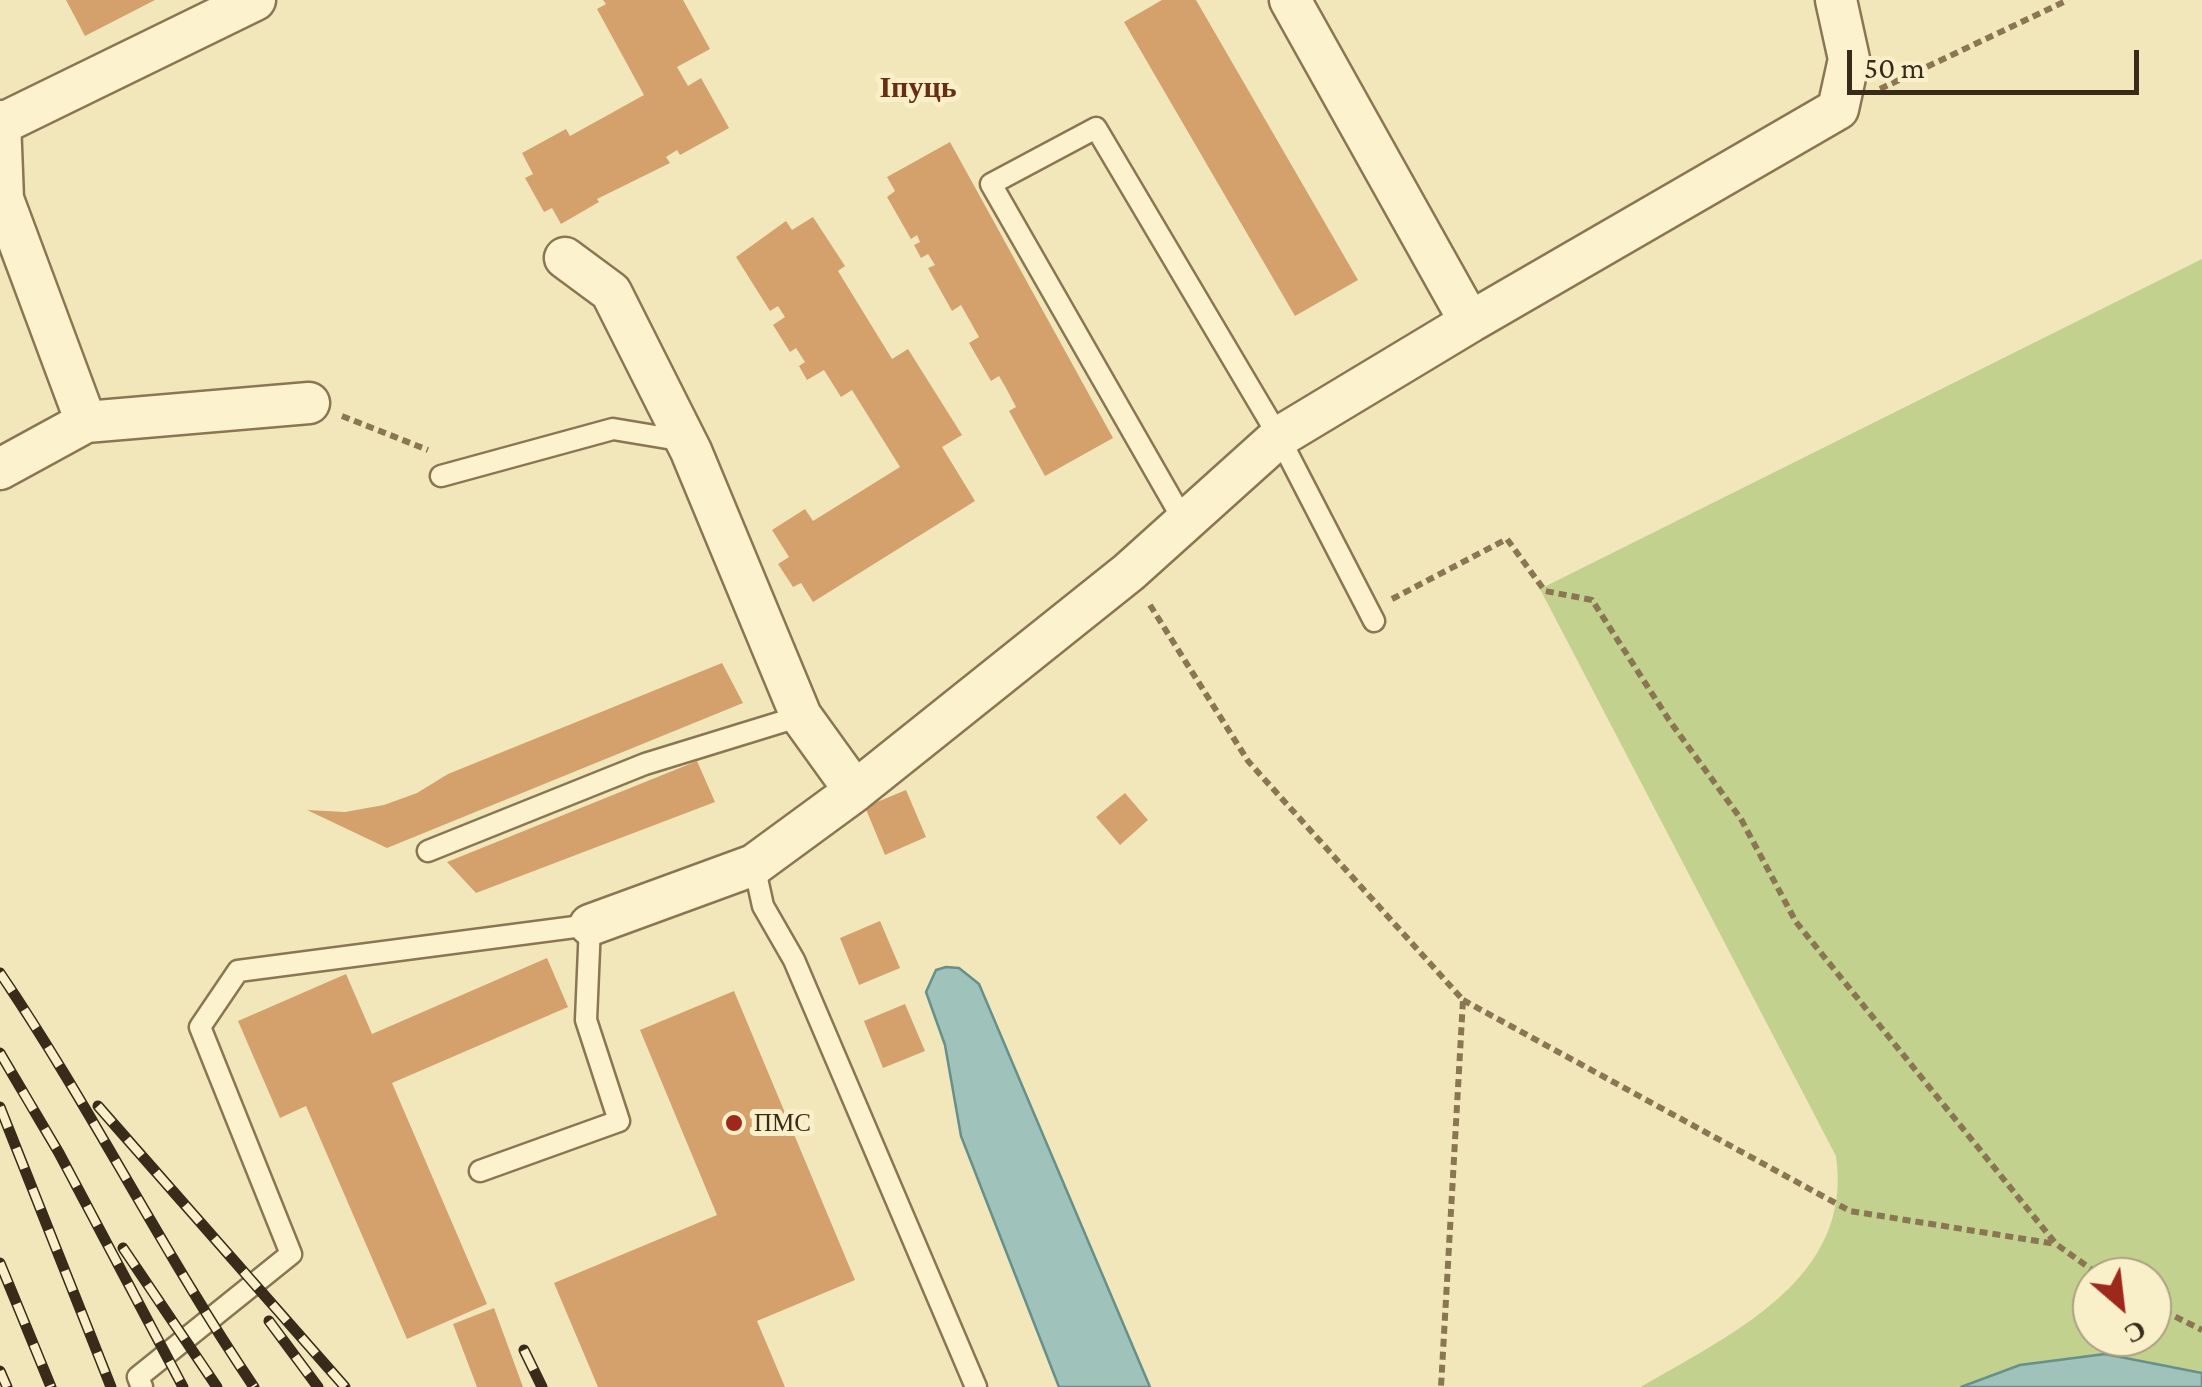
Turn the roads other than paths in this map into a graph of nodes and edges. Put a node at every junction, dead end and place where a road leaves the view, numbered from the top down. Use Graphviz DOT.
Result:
graph roads {
  1 [pos="254,0"];
  2 [pos="1290,0"];
  3 [pos="1836,0"];
  4 [pos="1,123"];
  5 [pos="565,258"];
  6 [pos="1470,322"];
  7 [pos="310,404"];
  8 [pos="86,422"];
  9 [pos="1280,437"];
  10 [pos="686,441"];
  11 [pos="0,469"];
  12 [pos="441,476"];
  13 [pos="1185,523"];
  14 [pos="1371,616"];
  15 [pos="802,716"];
  16 [pos="855,791"];
  17 [pos="428,851"];
  18 [pos="754,865"];
  19 [pos="590,925"];
  20 [pos="480,1171"];
  21 [pos="142,1387"];
  22 [pos="976,1387"];
  1 -- 4 [label="street"];
  2 -- 6 [label="street"];
  3 -- 6 [label="street"];
  4 -- 8 [label="street"];
  5 -- 10 [label="street"];
  6 -- 9 [label="street"];
  7 -- 8 [label="street"];
  8 -- 11 [label="street"];
  9 -- 13 [label="street"];
  9 -- 13 [label="lane"];
  9 -- 14 [label="lane"];
  10 -- 12 [label="lane"];
  10 -- 15 [label="street"];
  13 -- 16 [label="street"];
  15 -- 16 [label="street"];
  15 -- 17 [label="lane"];
  16 -- 18 [label="street"];
  18 -- 19 [label="street"];
  18 -- 22 [label="lane"];
  19 -- 20 [label="lane"];
  19 -- 21 [label="lane"];
}
